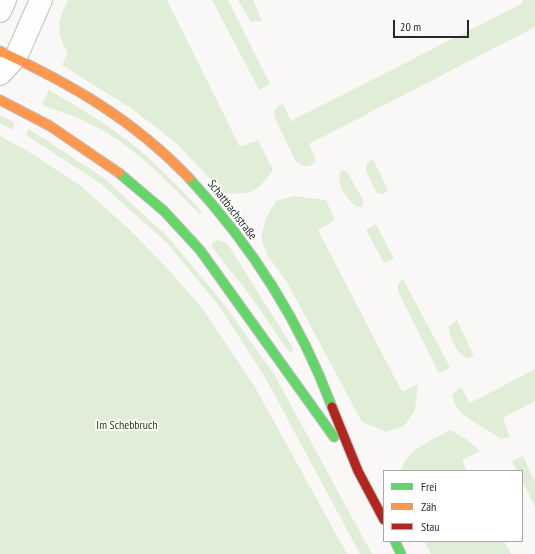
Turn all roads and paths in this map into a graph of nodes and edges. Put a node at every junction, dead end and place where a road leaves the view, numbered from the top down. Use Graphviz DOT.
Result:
graph roads {
  1 [pos="5,0"];
  2 [pos="41,0"];
  3 [pos="0,11"];
  4 [pos="8,54"];
  5 [pos="0,74"];
  6 [pos="0,100"];
  7 [pos="355,465"];
  8 [pos="383,518"];
  9 [pos="396,542"];
  10 [pos="402,554"];
  1 -- 3 [label="street"];
  2 -- 4 [label="street"];
  4 -- 5 [label="street"];
  4 -- 7 [label="street, Schattbachstraße"];
  6 -- 7 [label="street, Schattbachstraße"];
  7 -- 8 [label="street, Schattbachstraße"];
  9 -- 10 [label="street"];
}
